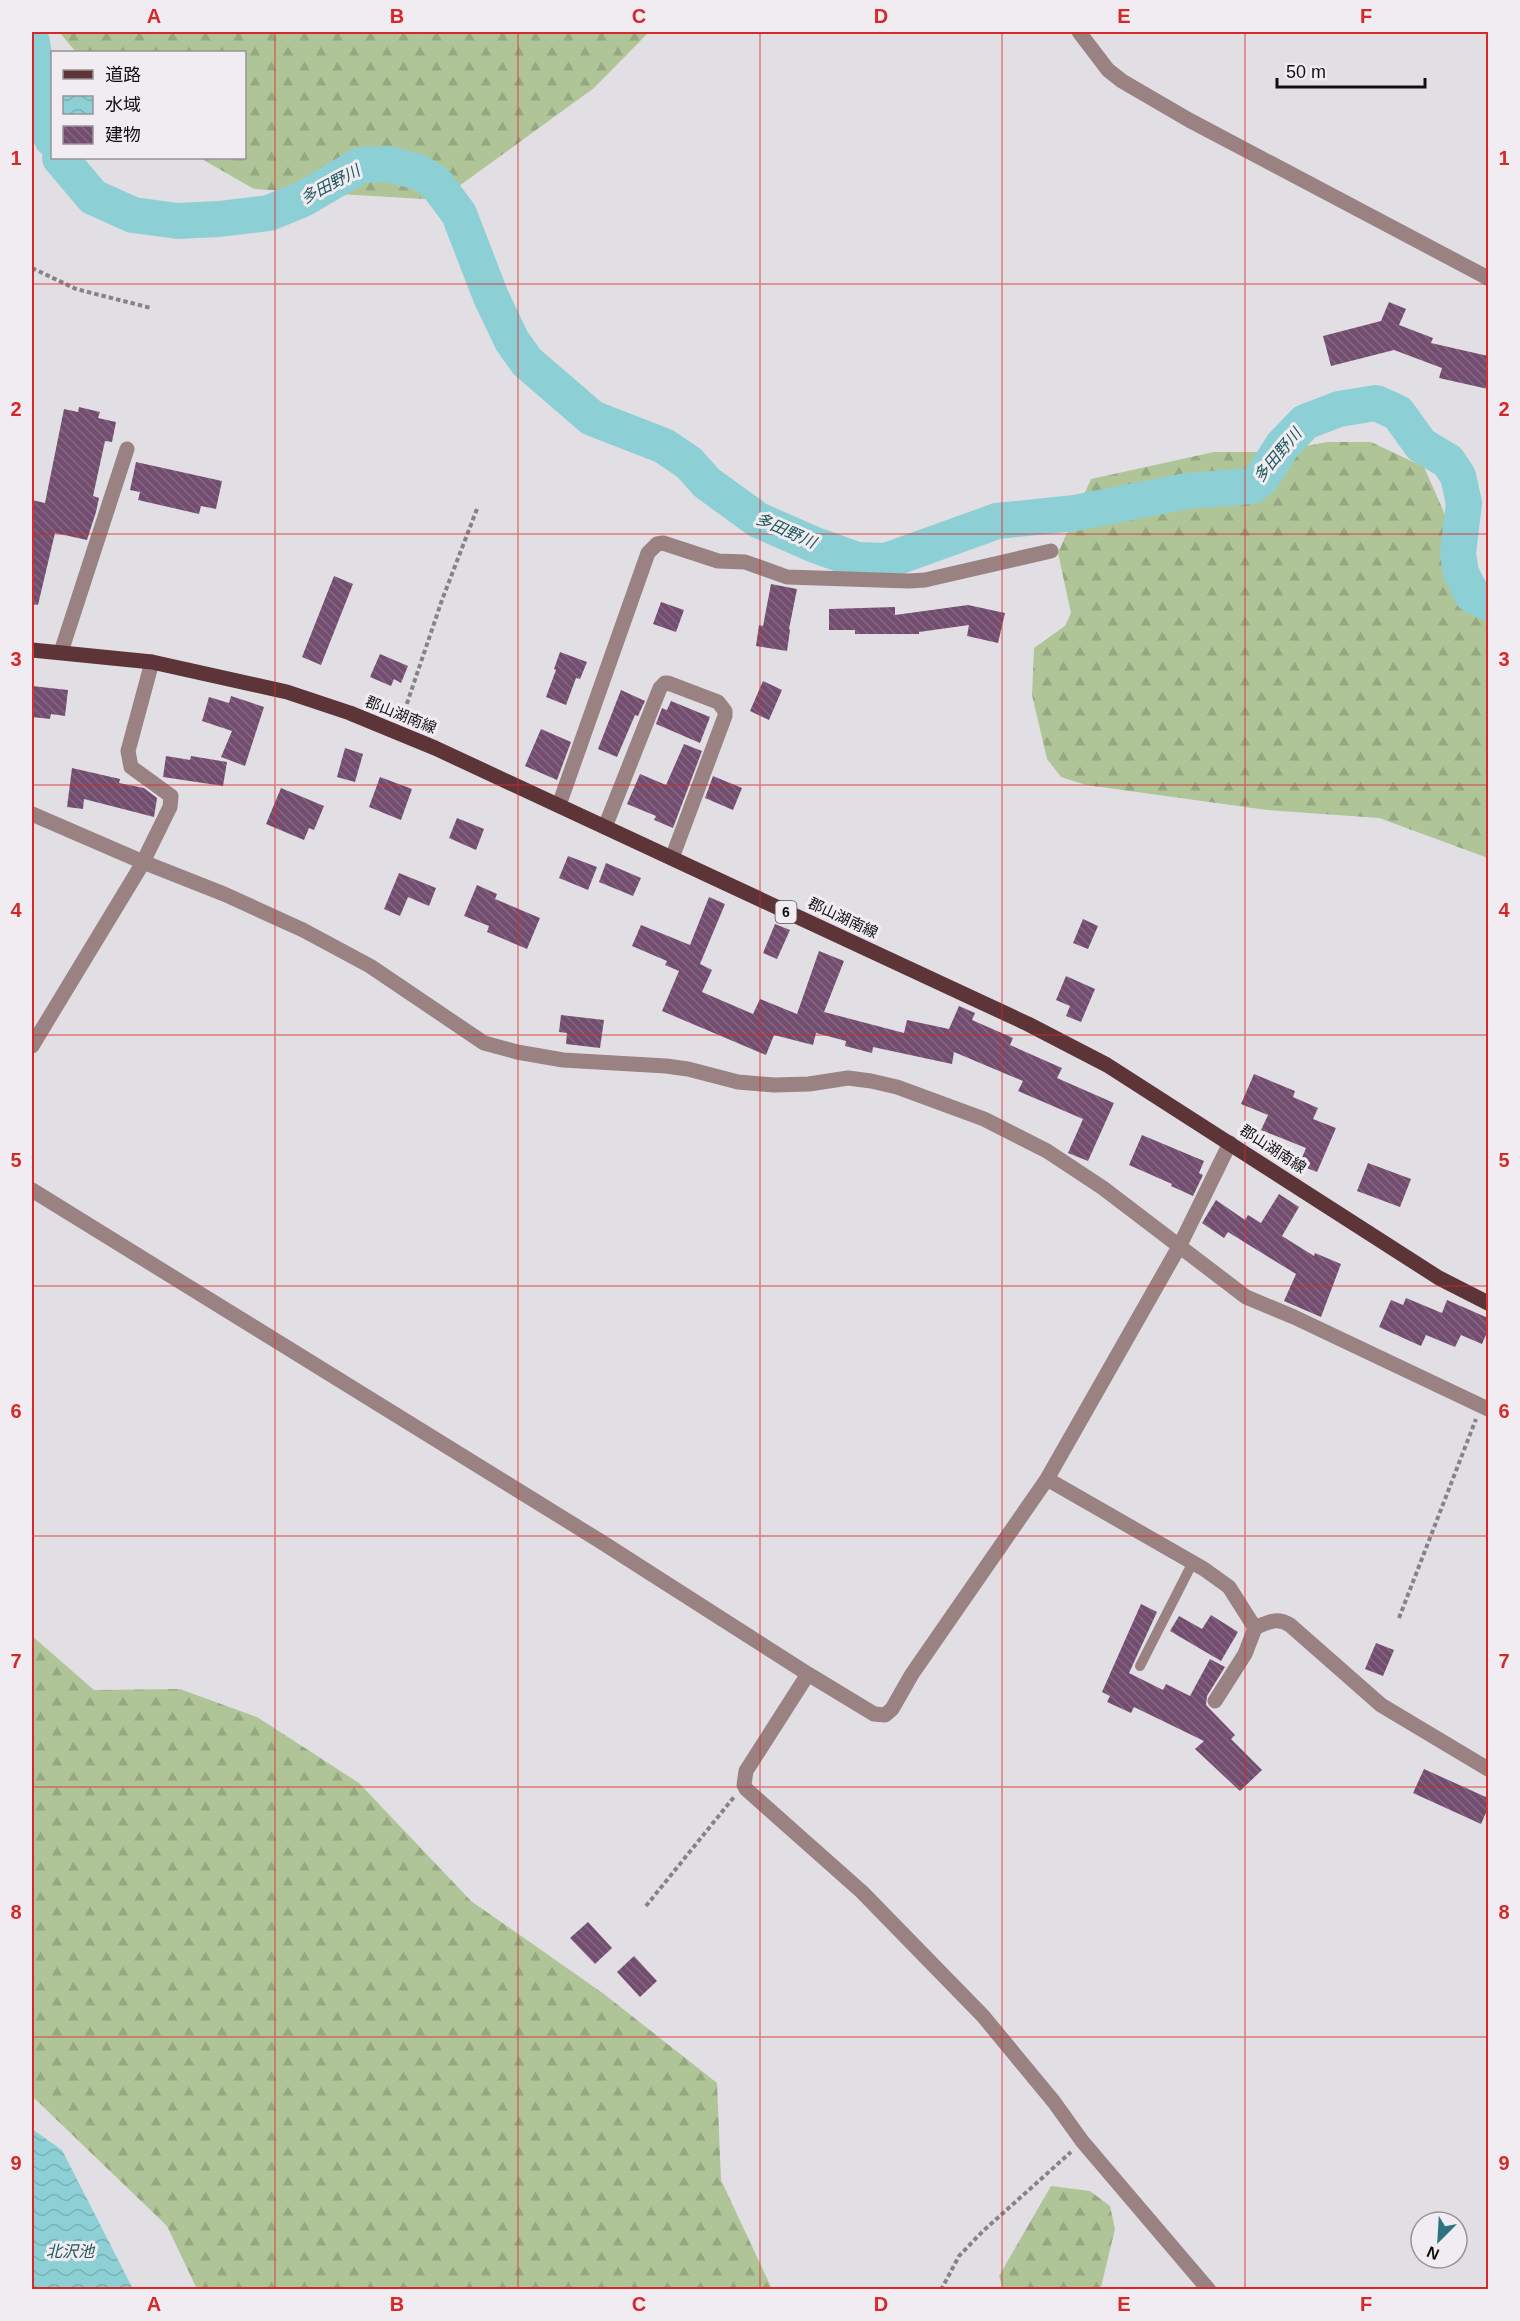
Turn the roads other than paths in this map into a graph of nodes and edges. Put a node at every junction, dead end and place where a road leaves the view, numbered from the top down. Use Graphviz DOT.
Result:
graph roads {
  1 [pos="1079,32"];
  2 [pos="1488,278"];
  3 [pos="127,449"];
  4 [pos="1051,551"];
  5 [pos="32,650"];
  6 [pos="61,652"];
  7 [pos="152,662"];
  8 [pos="558,805"];
  9 [pos="32,814"];
  10 [pos="605,827"];
  11 [pos="672,858"];
  12 [pos="143,862"];
  13 [pos="32,1046"];
  14 [pos="1230,1143"];
  15 [pos="32,1190"];
  16 [pos="1180,1245"];
  17 [pos="1488,1303"];
  18 [pos="1485,1407"];
  19 [pos="1047,1479"];
  20 [pos="1192,1562"];
  21 [pos="1255,1628"];
  22 [pos="1140,1666"];
  23 [pos="808,1674"];
  24 [pos="1215,1701"];
  25 [pos="1488,1769"];
  26 [pos="1209,2289"];
  1 -- 2 [label="street"];
  3 -- 6 [label="street"];
  4 -- 8 [label="street"];
  5 -- 6 [label="main road, 郡山湖南線 / 6"];
  6 -- 7 [label="main road, 郡山湖南線 / 6"];
  7 -- 8 [label="main road, 郡山湖南線 / 6"];
  7 -- 12 [label="street"];
  8 -- 10 [label="main road, 郡山湖南線 / 6"];
  9 -- 12 [label="street"];
  10 -- 11 [label="main road, 郡山湖南線 / 6"];
  10 -- 11 [label="street"];
  11 -- 14 [label="main road, 郡山湖南線 / 6"];
  12 -- 13 [label="street"];
  12 -- 16 [label="street"];
  14 -- 16 [label="street"];
  14 -- 17 [label="main road, 郡山湖南線 / 6"];
  15 -- 23 [label="street"];
  16 -- 18 [label="street"];
  16 -- 19 [label="street"];
  19 -- 20 [label="street"];
  19 -- 23 [label="street"];
  20 -- 21 [label="street"];
  20 -- 22 [label="lane"];
  21 -- 24 [label="street"];
  21 -- 25 [label="street"];
  23 -- 26 [label="street"];
}
